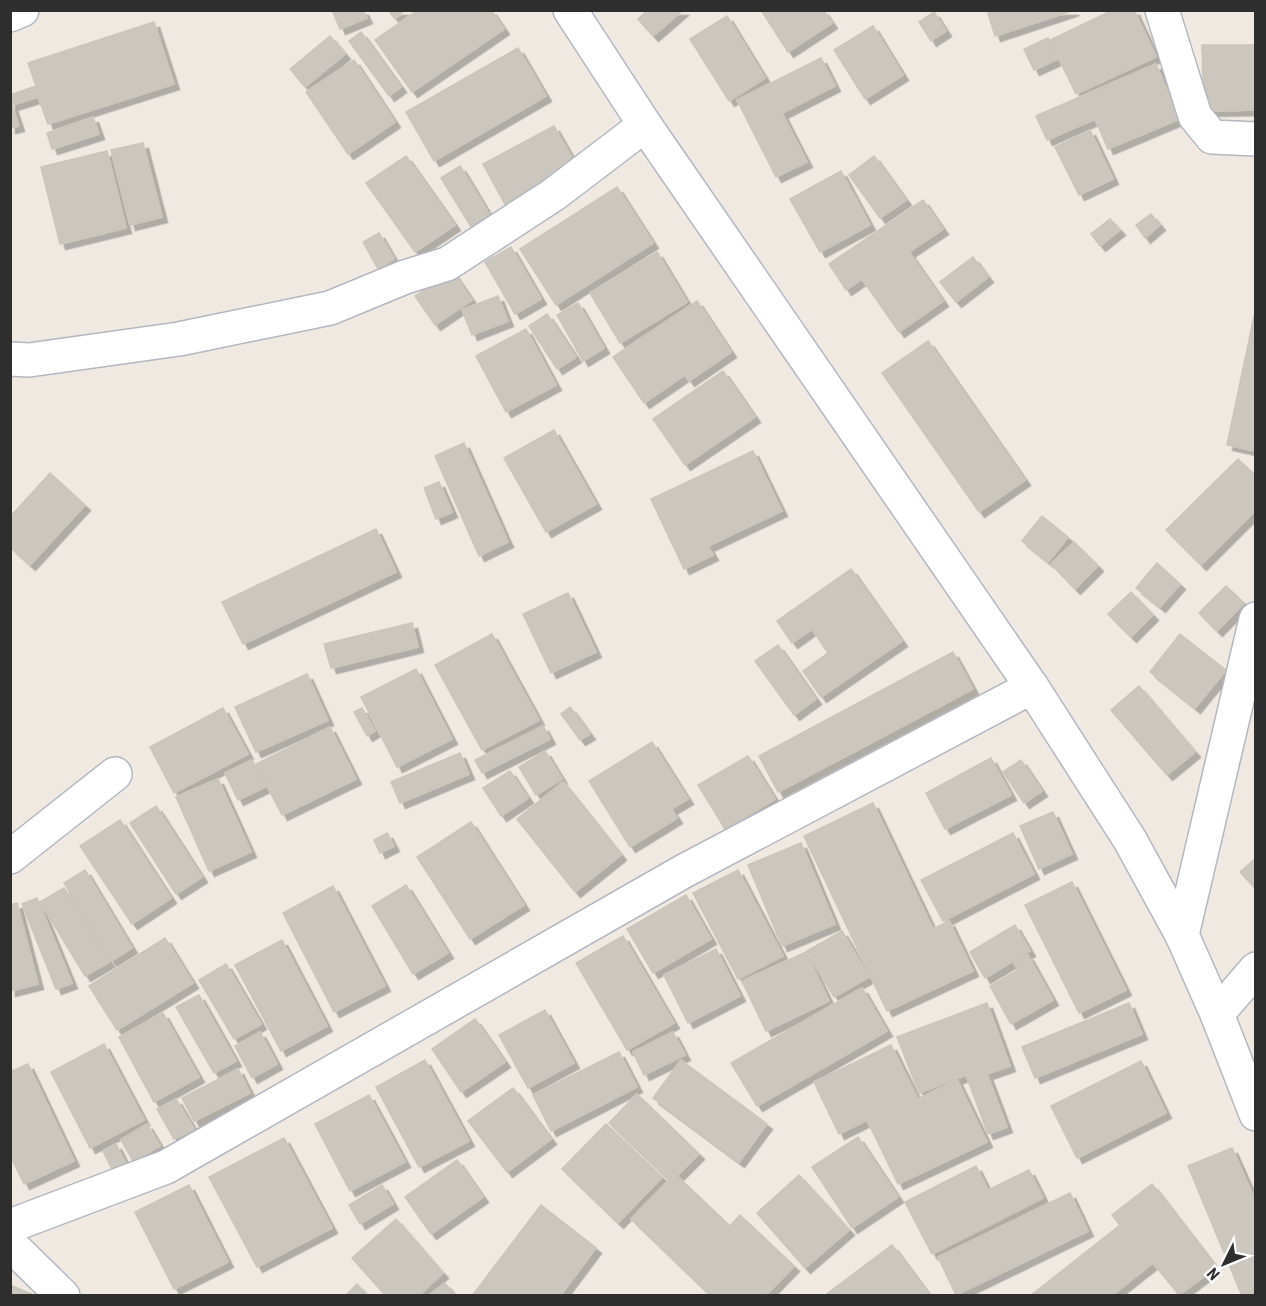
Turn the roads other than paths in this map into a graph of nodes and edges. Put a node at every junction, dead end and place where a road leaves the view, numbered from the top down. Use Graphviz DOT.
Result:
graph roads {
  1 [pos="22,10"];
  2 [pos="570,10"];
  3 [pos="1162,10"];
  4 [pos="10,15"];
  5 [pos="645,125"];
  6 [pos="1256,139"];
  7 [pos="10,359"];
  8 [pos="1256,619"];
  9 [pos="1032,687"];
  10 [pos="115,774"];
  11 [pos="10,857"];
  12 [pos="1182,934"];
  13 [pos="1256,969"];
  14 [pos="1217,1014"];
  15 [pos="1256,1114"];
  16 [pos="10,1226"];
  17 [pos="10,1244"];
  18 [pos="63,1296"];
  1 -- 4 [label="street"];
  2 -- 5 [label="street"];
  3 -- 6 [label="street"];
  5 -- 7 [label="street"];
  5 -- 9 [label="street"];
  8 -- 12 [label="street"];
  9 -- 12 [label="street"];
  9 -- 16 [label="street"];
  10 -- 11 [label="street"];
  12 -- 14 [label="street"];
  13 -- 14 [label="street"];
  14 -- 15 [label="street"];
  17 -- 18 [label="street"];
}
